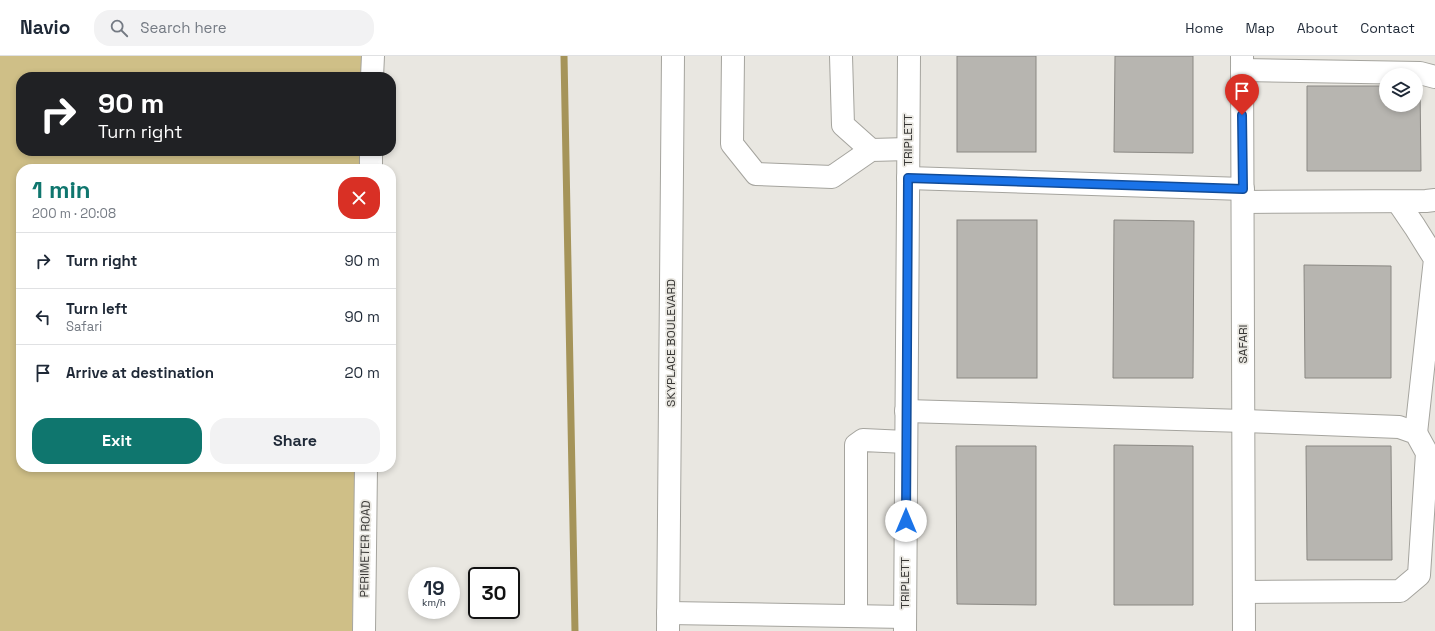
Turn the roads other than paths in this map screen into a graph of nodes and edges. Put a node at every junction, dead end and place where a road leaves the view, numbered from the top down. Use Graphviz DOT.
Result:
graph roads {
  1 [pos="373,56"];
  2 [pos="673,56"];
  3 [pos="733,56"];
  4 [pos="841,56"];
  5 [pos="909,56"];
  6 [pos="1242,63"];
  7 [pos="372,72"];
  8 [pos="1435,77"];
  9 [pos="908,148"];
  10 [pos="871,150"];
  11 [pos="908,178"];
  12 [pos="1243,196"];
  13 [pos="1435,200"];
  14 [pos="1398,202"];
  15 [pos="906,411"];
  16 [pos="1244,421"];
  17 [pos="1416,433"];
  18 [pos="906,442"];
  19 [pos="366,472"];
  20 [pos="1244,592"];
  21 [pos="856,616"];
  22 [pos="668,622"];
  23 [pos="905,624"];
  24 [pos="364,631"];
  25 [pos="1244,631"];
  1 -- 7 [label="street"];
  2 -- 22 [label="street, SKYPLACE BOULEVARD"];
  3 -- 10 [label="street"];
  4 -- 10 [label="street"];
  5 -- 9 [label="street, TRIPLETT"];
  6 -- 8 [label="street"];
  6 -- 12 [label="street, SAFARI"];
  9 -- 10 [label="street"];
  9 -- 11 [label="street, TRIPLETT"];
  11 -- 12 [label="street"];
  11 -- 15 [label="street, TRIPLETT"];
  12 -- 14 [label="street"];
  12 -- 16 [label="street, SAFARI"];
  13 -- 14 [label="street"];
  14 -- 17 [label="street"];
  15 -- 16 [label="street"];
  15 -- 18 [label="street, TRIPLETT"];
  16 -- 17 [label="street"];
  16 -- 20 [label="street, SAFARI"];
  17 -- 20 [label="street"];
  18 -- 21 [label="street"];
  18 -- 23 [label="street, TRIPLETT"];
  19 -- 24 [label="street, PERIMETER ROAD"];
  20 -- 25 [label="street, SAFARI"];
  21 -- 22 [label="street"];
  21 -- 23 [label="street"];
}
